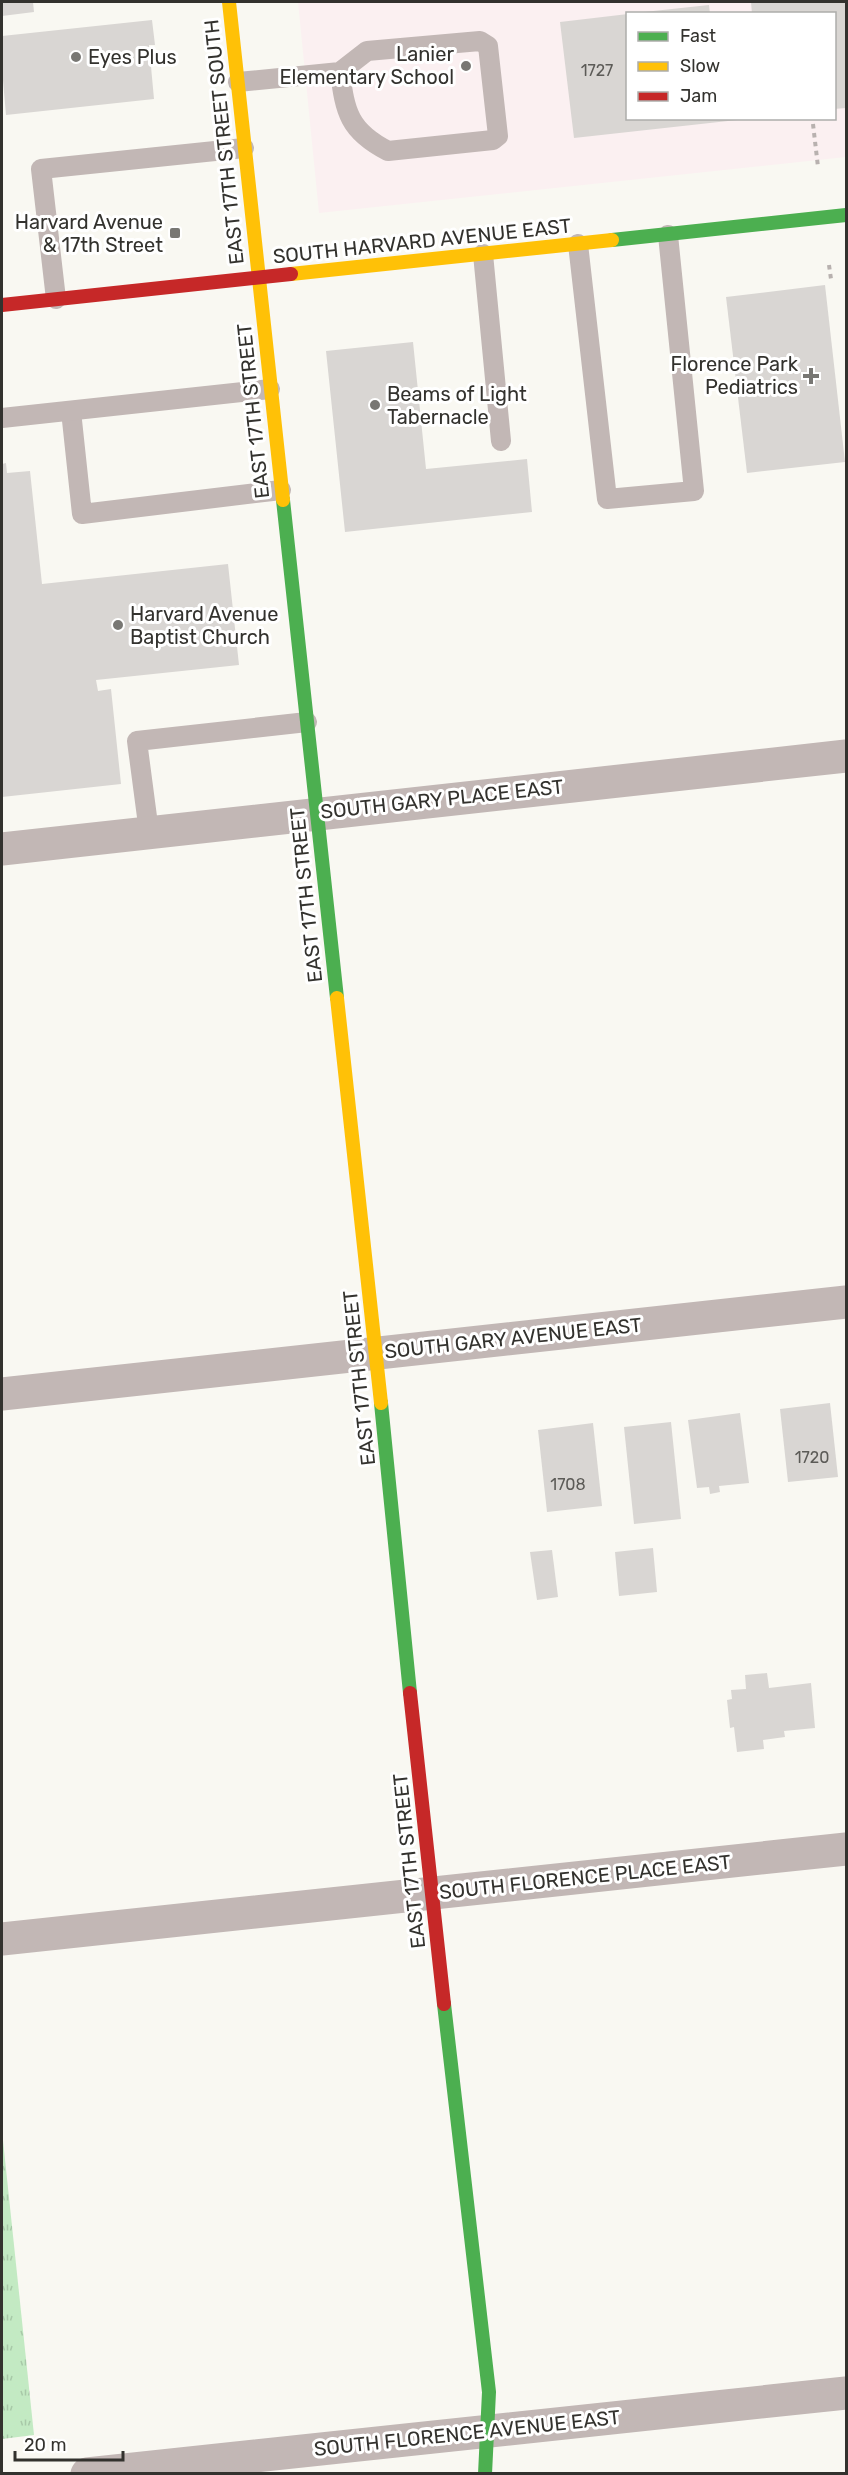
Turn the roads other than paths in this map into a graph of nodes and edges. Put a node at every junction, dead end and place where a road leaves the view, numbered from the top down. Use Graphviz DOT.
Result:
graph roads {
  1 [pos="229,2"];
  2 [pos="340,72"];
  3 [pos="237,82"];
  4 [pos="244,148"];
  5 [pos="846,214"];
  6 [pos="668,235"];
  7 [pos="578,244"];
  8 [pos="483,254"];
  9 [pos="258,278"];
  10 [pos="56,299"];
  11 [pos="2,305"];
  12 [pos="270,389"];
  13 [pos="70,411"];
  14 [pos="2,418"];
  15 [pos="501,441"];
  16 [pos="281,490"];
  17 [pos="307,722"];
  18 [pos="846,756"];
  19 [pos="317,813"];
  20 [pos="149,832"];
  21 [pos="2,849"];
  22 [pos="846,1302"];
  23 [pos="376,1353"];
  24 [pos="2,1394"];
  25 [pos="846,1849"];
  26 [pos="432,1894"];
  27 [pos="2,1939"];
  28 [pos="846,2392"];
  29 [pos="487,2431"];
  30 [pos="87,2474"];
  31 [pos="485,2474"];
  1 -- 3 [label="street, EAST 17TH STREET SOUTH"];
  2 -- 2 [label="lane"];
  2 -- 3 [label="lane"];
  3 -- 4 [label="street, EAST 17TH STREET SOUTH"];
  4 -- 9 [label="street, EAST 17TH STREET SOUTH"];
  4 -- 10 [label="lane"];
  5 -- 6 [label="street, SOUTH HARVARD AVENUE EAST"];
  6 -- 7 [label="street, SOUTH HARVARD AVENUE EAST"];
  6 -- 7 [label="lane"];
  7 -- 8 [label="street, SOUTH HARVARD AVENUE EAST"];
  8 -- 9 [label="street, SOUTH HARVARD AVENUE EAST"];
  8 -- 15 [label="lane"];
  9 -- 10 [label="street, SOUTH HARVARD AVENUE EAST"];
  9 -- 12 [label="street, EAST 17TH STREET"];
  10 -- 11 [label="street, SOUTH HARVARD AVENUE EAST"];
  12 -- 13 [label="lane"];
  12 -- 16 [label="street, EAST 17TH STREET"];
  13 -- 14 [label="lane"];
  13 -- 16 [label="lane"];
  16 -- 17 [label="street, EAST 17TH STREET"];
  17 -- 19 [label="street, EAST 17TH STREET"];
  17 -- 20 [label="lane"];
  18 -- 19 [label="street, SOUTH GARY PLACE EAST"];
  19 -- 20 [label="street, SOUTH GARY PLACE EAST"];
  19 -- 23 [label="street, EAST 17TH STREET"];
  20 -- 21 [label="street, SOUTH GARY PLACE EAST"];
  22 -- 23 [label="street, SOUTH GARY AVENUE EAST"];
  23 -- 24 [label="street, SOUTH GARY AVENUE EAST"];
  23 -- 26 [label="street, EAST 17TH STREET"];
  25 -- 26 [label="street, SOUTH FLORENCE PLACE EAST"];
  26 -- 27 [label="street, SOUTH FLORENCE PLACE EAST"];
  26 -- 29 [label="street, EAST 17TH STREET"];
  28 -- 29 [label="street, SOUTH FLORENCE AVENUE EAST"];
  29 -- 30 [label="street, SOUTH FLORENCE AVENUE EAST"];
  29 -- 31 [label="street, EAST 17TH STREET"];
}
